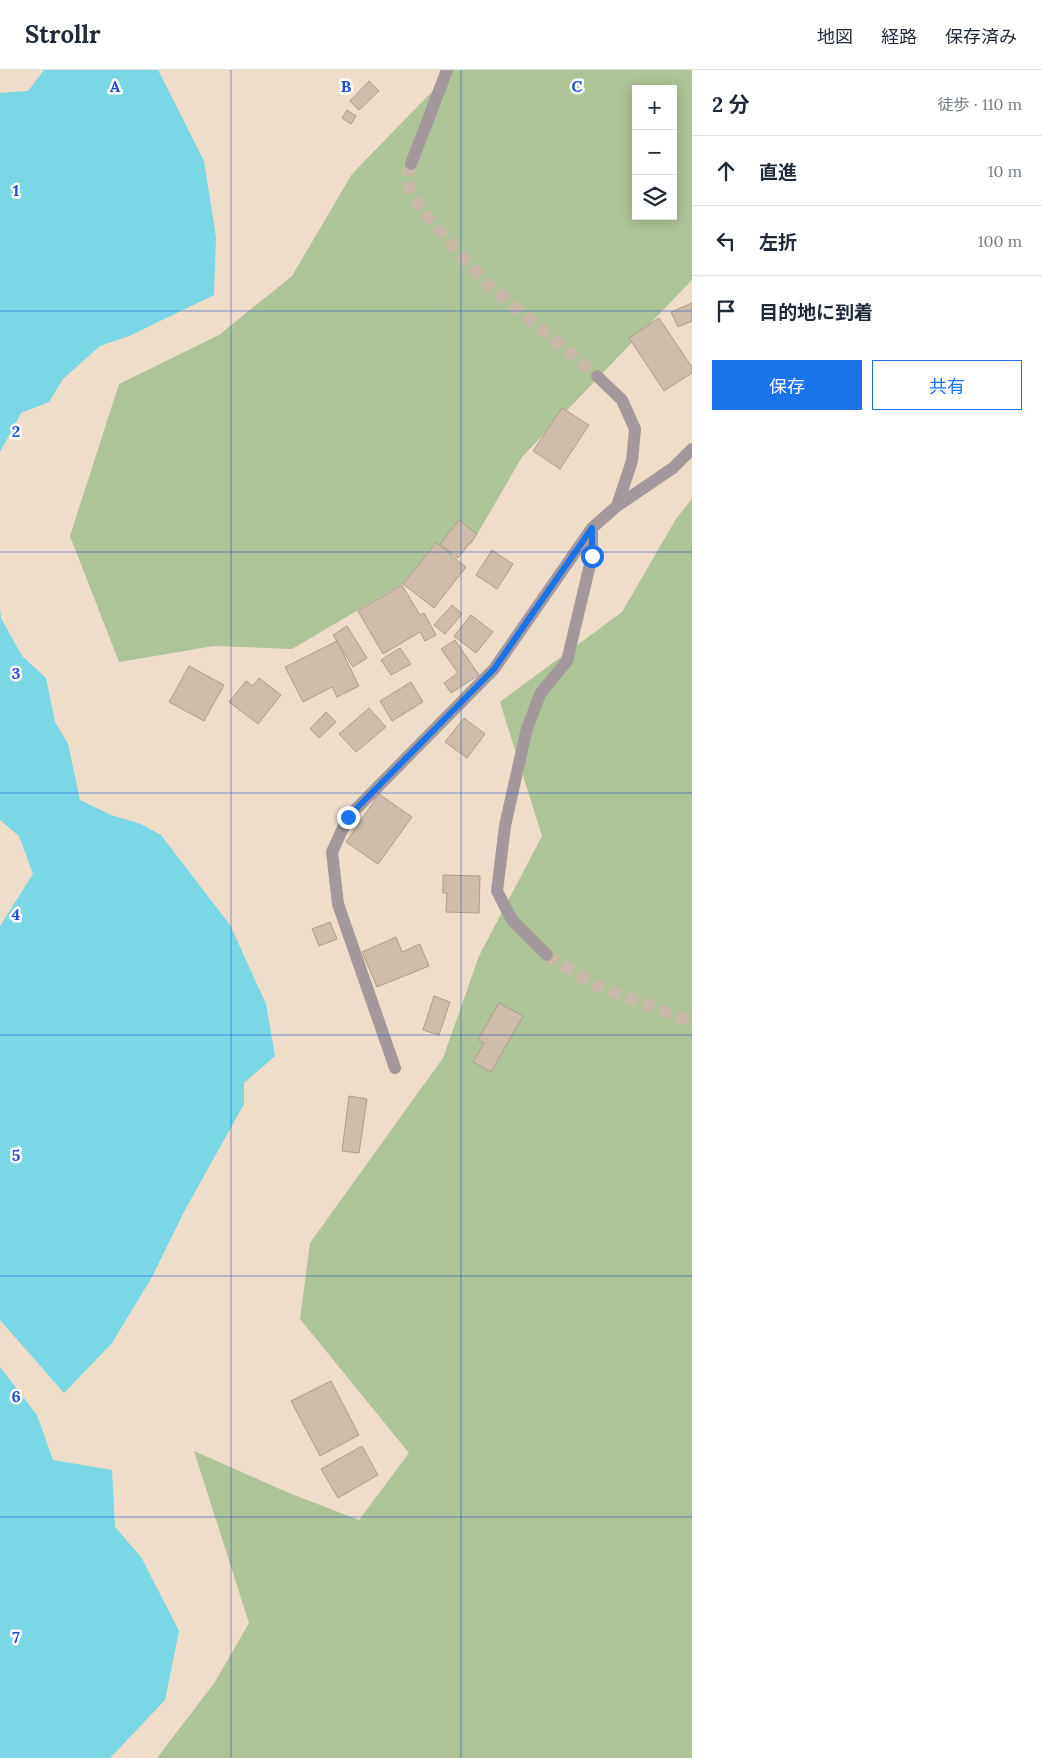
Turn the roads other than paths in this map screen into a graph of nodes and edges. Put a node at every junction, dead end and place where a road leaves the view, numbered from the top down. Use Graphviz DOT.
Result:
graph roads {
  1 [pos="447,70"];
  2 [pos="411,164"];
  3 [pos="597,376"];
  4 [pos="692,449"];
  5 [pos="617,506"];
  6 [pos="592,528"];
  7 [pos="547,955"];
  8 [pos="396,1068"];
  1 -- 2 [label="street"];
  3 -- 5 [label="street"];
  4 -- 5 [label="street"];
  5 -- 6 [label="street"];
  6 -- 7 [label="street"];
  6 -- 8 [label="street"];
}
